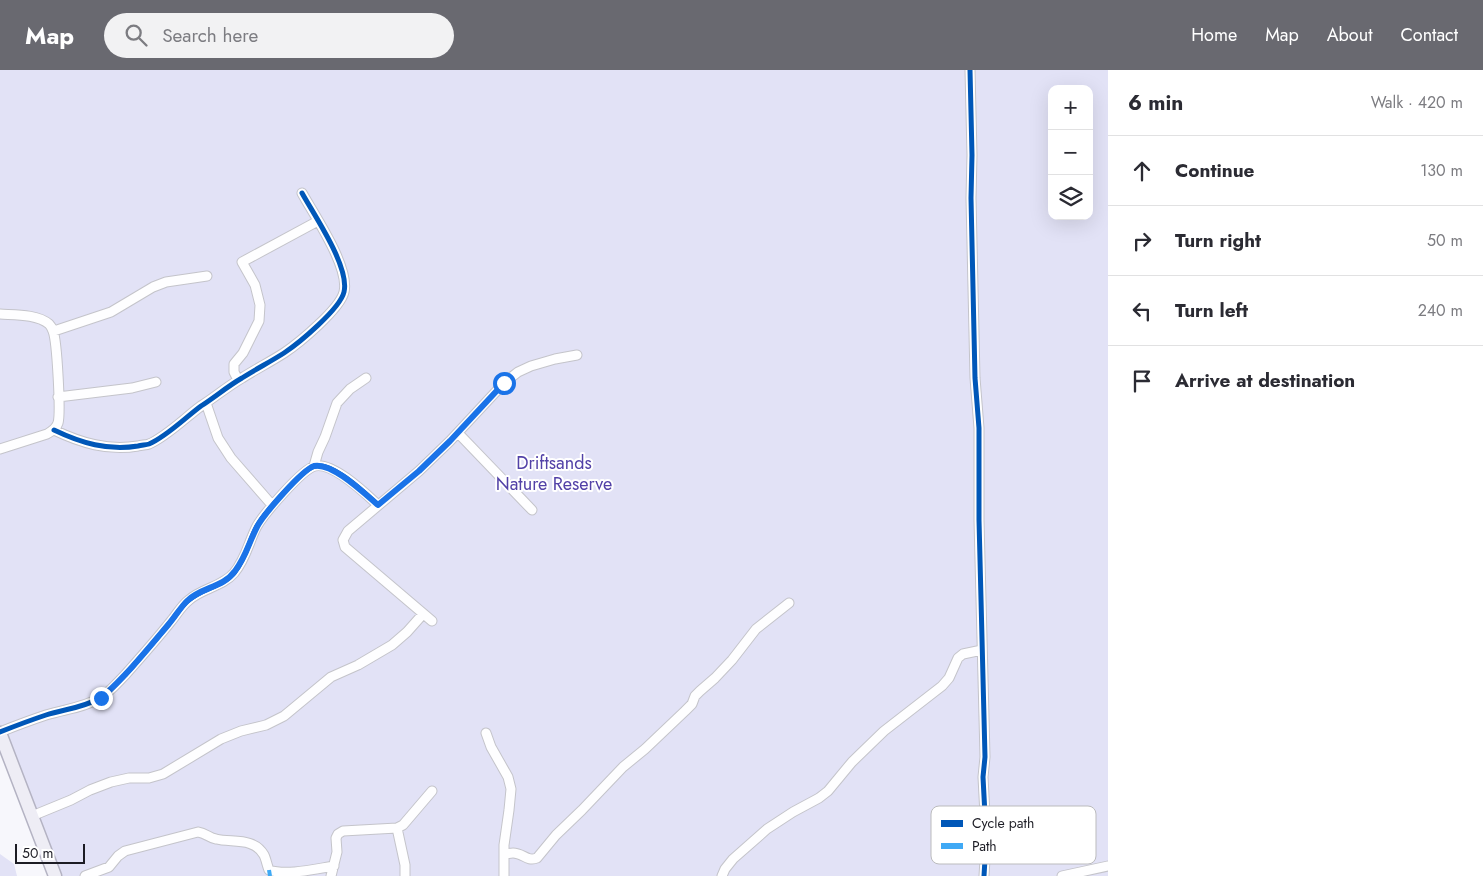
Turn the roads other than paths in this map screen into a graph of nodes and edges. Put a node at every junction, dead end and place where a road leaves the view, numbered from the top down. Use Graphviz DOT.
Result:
graph roads {
  1 [pos="970,70"];
  2 [pos="302,193"];
  3 [pos="318,221"];
  4 [pos="207,276"];
  5 [pos="0,314"];
  6 [pos="54,331"];
  7 [pos="576,356"];
  8 [pos="366,378"];
  9 [pos="238,380"];
  10 [pos="156,382"];
  11 [pos="58,397"];
  12 [pos="206,403"];
  13 [pos="54,430"];
  14 [pos="458,433"];
  15 [pos="0,449"];
  16 [pos="314,466"];
  17 [pos="272,505"];
  18 [pos="378,505"];
  19 [pos="532,510"];
  20 [pos="789,603"];
  21 [pos="423,614"];
  22 [pos="432,621"];
  23 [pos="982,650"];
  24 [pos="0,732"];
  25 [pos="486,733"];
  26 [pos="432,791"];
  27 [pos="984,806"];
  28 [pos="32,816"];
  29 [pos="396,828"];
  30 [pos="504,854"];
  31 [pos="334,866"];
  32 [pos="1108,866"];
  33 [pos="55,876"];
  34 [pos="85,876"];
  35 [pos="332,876"];
  36 [pos="405,876"];
  37 [pos="504,876"];
  38 [pos="722,876"];
  39 [pos="1062,876"];
  1 -- 23 [label="street"];
  2 -- 3 [label="street"];
  3 -- 9 [label="street"];
  3 -- 9 [label="street"];
  4 -- 6 [label="street"];
  5 -- 6 [label="street"];
  6 -- 11 [label="street"];
  7 -- 14 [label="street"];
  8 -- 16 [label="street"];
  9 -- 12 [label="street"];
  10 -- 11 [label="street"];
  11 -- 13 [label="street"];
  12 -- 13 [label="street"];
  12 -- 17 [label="street"];
  13 -- 15 [label="street"];
  14 -- 18 [label="street"];
  14 -- 19 [label="street"];
  16 -- 17 [label="street"];
  16 -- 18 [label="street"];
  17 -- 24 [label="street"];
  18 -- 21 [label="street"];
  20 -- 30 [label="street"];
  21 -- 22 [label="street"];
  21 -- 28 [label="street"];
  23 -- 27 [label="street"];
  23 -- 38 [label="street"];
  24 -- 28 [label="main road"];
  25 -- 30 [label="street"];
  26 -- 29 [label="street"];
  28 -- 33 [label="main road"];
  29 -- 31 [label="street"];
  29 -- 36 [label="street"];
  30 -- 37 [label="street"];
  31 -- 34 [label="street"];
  31 -- 35 [label="street"];
  32 -- 39 [label="street"];
}
